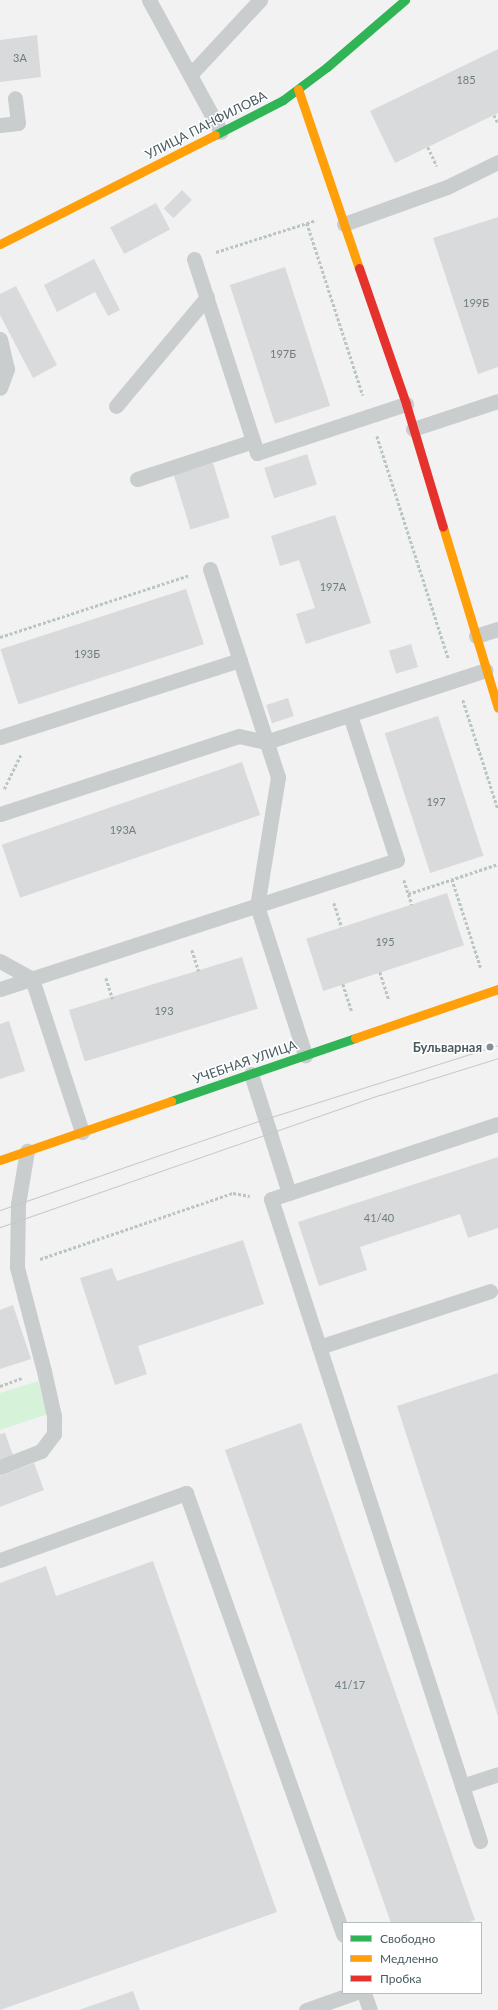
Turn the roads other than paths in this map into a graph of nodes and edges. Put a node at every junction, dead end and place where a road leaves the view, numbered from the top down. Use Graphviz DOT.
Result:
graph roads {
  1 [pos="149,0"];
  2 [pos="260,0"];
  3 [pos="405,0"];
  4 [pos="190,75"];
  5 [pos="298,89"];
  6 [pos="15,98"];
  7 [pos="0,125"];
  8 [pos="221,132"];
  9 [pos="498,162"];
  10 [pos="342,218"];
  11 [pos="0,244"];
  12 [pos="194,259"];
  13 [pos="207,296"];
  14 [pos="0,340"];
  15 [pos="0,388"];
  16 [pos="498,402"];
  17 [pos="406,404"];
  18 [pos="116,406"];
  19 [pos="413,429"];
  20 [pos="254,441"];
  21 [pos="137,479"];
  22 [pos="210,569"];
  23 [pos="498,629"];
  24 [pos="476,636"];
  25 [pos="240,660"];
  26 [pos="486,670"];
  27 [pos="498,708"];
  28 [pos="350,714"];
  29 [pos="0,738"];
  30 [pos="266,742"];
  31 [pos="0,814"];
  32 [pos="257,906"];
  33 [pos="0,961"];
  34 [pos="32,979"];
  35 [pos="0,990"];
  36 [pos="494,991"];
  37 [pos="305,1055"];
  38 [pos="251,1074"];
  39 [pos="498,1124"];
  40 [pos="82,1132"];
  41 [pos="27,1151"];
  42 [pos="0,1160"];
  43 [pos="289,1193"];
  44 [pos="490,1291"];
  45 [pos="319,1347"];
  46 [pos="0,1467"];
  47 [pos="0,1560"];
  48 [pos="498,1774"];
  49 [pos="462,1786"];
  50 [pos="480,1841"];
  51 [pos="342,1932"];
  52 [pos="351,1994"];
  53 [pos="364,1994"];
  54 [pos="306,2010"];
  55 [pos="370,2010"];
  1 -- 4 [label="lane"];
  2 -- 4 [label="lane"];
  3 -- 5 [label="street, УЛИЦА ПАНФИЛОВА"];
  4 -- 8 [label="lane"];
  5 -- 8 [label="street, УЛИЦА ПАНФИЛОВА"];
  5 -- 10 [label="street"];
  6 -- 7 [label="lane"];
  8 -- 11 [label="street, УЛИЦА ПАНФИЛОВА"];
  9 -- 10 [label="lane"];
  10 -- 17 [label="street"];
  12 -- 13 [label="lane"];
  13 -- 18 [label="lane"];
  13 -- 20 [label="lane"];
  14 -- 15 [label="lane"];
  16 -- 19 [label="lane"];
  17 -- 19 [label="street"];
  17 -- 20 [label="lane"];
  19 -- 24 [label="street"];
  20 -- 21 [label="lane"];
  22 -- 25 [label="lane"];
  23 -- 24 [label="lane"];
  24 -- 26 [label="street"];
  25 -- 29 [label="lane"];
  25 -- 30 [label="lane"];
  26 -- 27 [label="street"];
  26 -- 28 [label="lane"];
  28 -- 30 [label="lane"];
  28 -- 32 [label="lane"];
  30 -- 31 [label="lane"];
  30 -- 32 [label="lane"];
  32 -- 34 [label="lane"];
  32 -- 37 [label="lane"];
  33 -- 34 [label="lane"];
  34 -- 35 [label="lane"];
  34 -- 40 [label="lane"];
  36 -- 37 [label="street, УЧЕБНАЯ УЛИЦА"];
  37 -- 38 [label="street, УЧЕБНАЯ УЛИЦА"];
  38 -- 40 [label="street, УЧЕБНАЯ УЛИЦА"];
  38 -- 43 [label="lane"];
  39 -- 43 [label="lane"];
  40 -- 41 [label="street, УЧЕБНАЯ УЛИЦА"];
  41 -- 42 [label="street, УЧЕБНАЯ УЛИЦА"];
  41 -- 46 [label="lane"];
  43 -- 45 [label="lane"];
  44 -- 45 [label="lane"];
  45 -- 49 [label="lane"];
  47 -- 51 [label="lane"];
  48 -- 49 [label="lane"];
  49 -- 50 [label="lane"];
  52 -- 54 [label="lane"];
  53 -- 55 [label="lane"];
}
